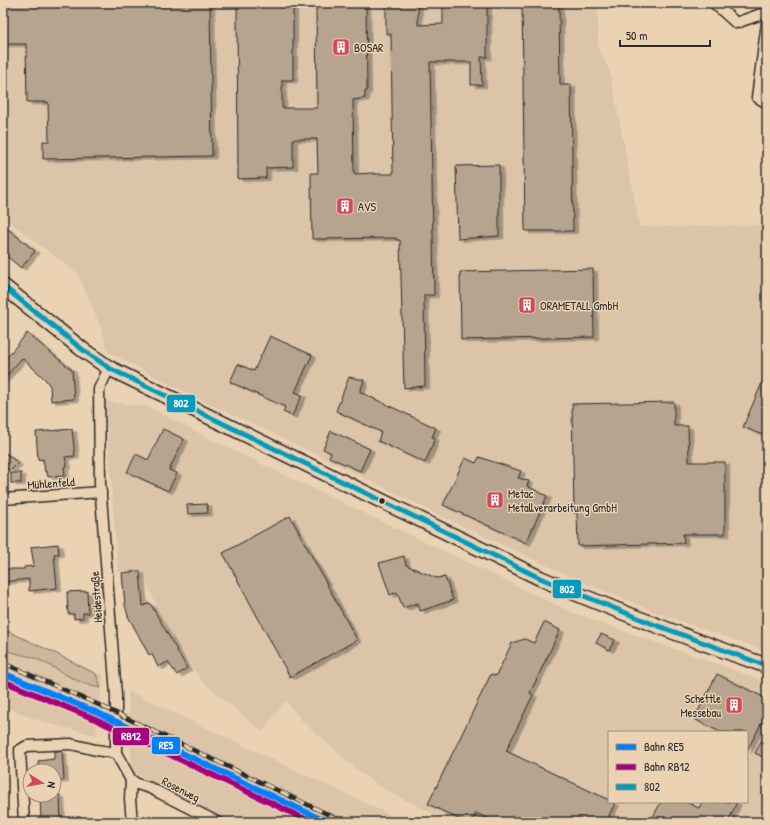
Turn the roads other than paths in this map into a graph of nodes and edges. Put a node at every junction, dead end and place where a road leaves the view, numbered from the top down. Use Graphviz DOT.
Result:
graph roads {
  1 [pos="714,3"];
  2 [pos="767,12"];
  3 [pos="767,23"];
  4 [pos="767,103"];
  5 [pos="3,286"];
  6 [pos="109,368"];
  7 [pos="101,492"];
  8 [pos="3,499"];
  9 [pos="767,666"];
  10 [pos="116,753"];
  11 [pos="131,780"];
  12 [pos="24,822"];
  13 [pos="132,822"];
  14 [pos="217,822"];
  1 -- 2 [label="street"];
  3 -- 4 [label="street"];
  5 -- 6 [label="main road"];
  6 -- 7 [label="street, Heidestraße"];
  6 -- 9 [label="main road"];
  7 -- 8 [label="street, Mühlenfeld"];
  7 -- 10 [label="street, Heidestraße"];
  10 -- 11 [label="street, Heidestraße"];
  10 -- 12 [label="street"];
  11 -- 13 [label="street"];
  11 -- 14 [label="street, Rosenweg"];
}
